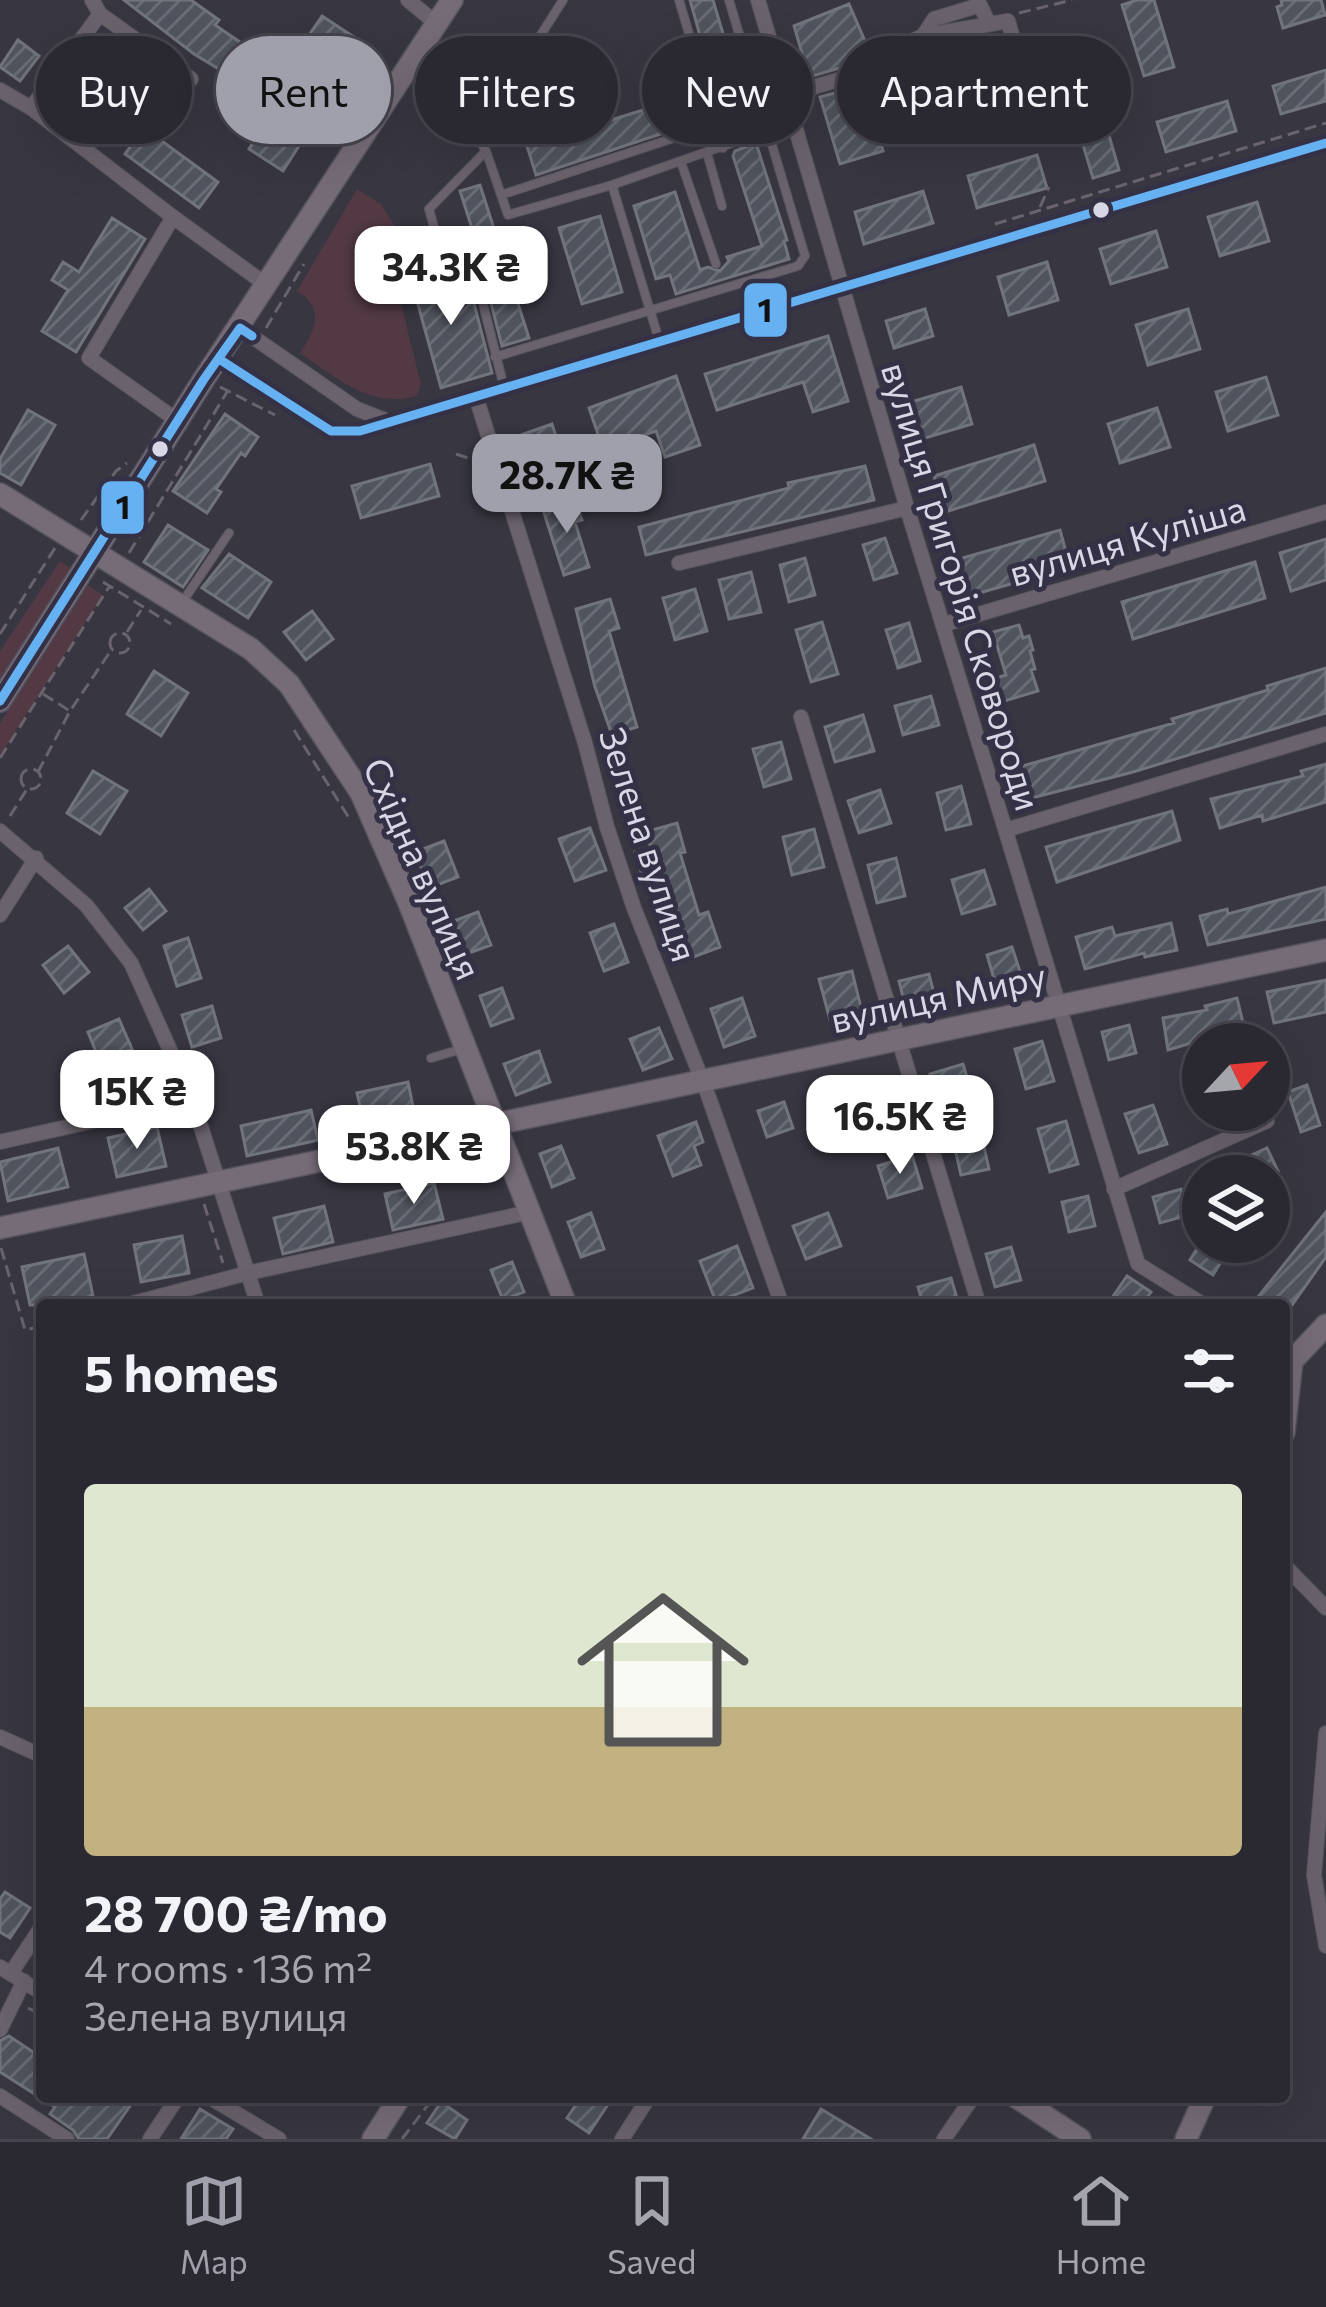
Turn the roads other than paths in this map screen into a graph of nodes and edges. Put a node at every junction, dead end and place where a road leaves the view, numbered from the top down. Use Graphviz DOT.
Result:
graph roads {
  1 [pos="407,0"];
  2 [pos="452,0"];
  3 [pos="562,0"];
  4 [pos="679,0"];
  5 [pos="729,0"];
  6 [pos="758,0"];
  7 [pos="932,0"];
  8 [pos="96,7"];
  9 [pos="934,19"];
  10 [pos="437,24"];
  11 [pos="989,24"];
  12 [pos="133,36"];
  13 [pos="690,36"];
  14 [pos="740,36"];
  15 [pos="769,36"];
  16 [pos="923,36"];
  17 [pos="1012,36"];
  18 [pos="0,90"];
  19 [pos="31,108"];
  20 [pos="1326,143"];
  21 [pos="656,144"];
  22 [pos="722,144"];
  23 [pos="733,144"];
  24 [pos="772,144"];
  25 [pos="800,144"];
  26 [pos="723,148"];
  27 [pos="486,151"];
  28 [pos="707,153"];
  29 [pos="681,162"];
  30 [pos="612,185"];
  31 [pos="501,196"];
  32 [pos="722,206"];
  33 [pos="173,217"];
  34 [pos="716,264"];
  35 [pos="262,282"];
  36 [pos="842,289"];
  37 [pos="650,310"];
  38 [pos="249,335"];
  39 [pos="659,340"];
  40 [pos="496,357"];
  41 [pos="220,359"];
  42 [pos="504,388"];
  43 [pos="476,397"];
  44 [pos="178,421"];
  45 [pos="390,422"];
  46 [pos="0,494"];
  47 [pos="907,508"];
  48 [pos="1326,512"];
  49 [pos="230,533"];
  50 [pos="92,559"];
  51 [pos="679,563"];
  52 [pos="180,606"];
  53 [pos="945,624"];
  54 [pos="0,701"];
  55 [pos="801,717"];
  56 [pos="1326,734"];
  57 [pos="4,826"];
  58 [pos="1006,830"];
  59 [pos="36,858"];
  60 [pos="0,915"];
  61 [pos="1326,950"];
  62 [pos="1057,1005"];
  63 [pos="898,1038"];
  64 [pos="466,1047"];
  65 [pos="431,1058"];
  66 [pos="701,1079"];
  67 [pos="192,1099"];
  68 [pos="496,1123"];
  69 [pos="1244,1131"];
  70 [pos="0,1142"];
  71 [pos="220,1183"];
  72 [pos="1114,1189"];
  73 [pos="530,1212"];
  74 [pos="0,1228"];
  75 [pos="248,1273"];
  76 [pos="150,1299"];
  77 [pos="256,1299"];
  78 [pos="564,1299"];
  79 [pos="780,1299"];
  80 [pos="977,1299"];
  81 [pos="1194,1299"];
  82 [pos="1324,1333"];
  83 [pos="1290,1357"];
  84 [pos="1290,1571"];
  85 [pos="1326,1608"];
  86 [pos="1326,1733"];
  87 [pos="0,1736"];
  88 [pos="36,1753"];
  89 [pos="36,1936"];
  90 [pos="1326,1946"];
  91 [pos="12,1974"];
  92 [pos="0,2030"];
  93 [pos="0,2096"];
  94 [pos="174,2103"];
  95 [pos="218,2103"];
  96 [pos="396,2103"];
  97 [pos="645,2103"];
  98 [pos="969,2103"];
  99 [pos="1025,2103"];
  100 [pos="1201,2103"];
  101 [pos="67,2139"];
  102 [pos="150,2139"];
  103 [pos="279,2139"];
  104 [pos="373,2139"];
  105 [pos="622,2139"];
  106 [pos="944,2139"];
  107 [pos="1080,2139"];
  108 [pos="1186,2139"];
  1 -- 10 [label="street"];
  2 -- 10 [label="street"];
  3 -- 27 [label="lane"];
  4 -- 13 [label="lane"];
  5 -- 14 [label="lane"];
  6 -- 15 [label="street, вулиця Григорія Сковороди"];
  7 -- 9 [label="street"];
  8 -- 12 [label="street"];
  8 -- 19 [label="street"];
  9 -- 11 [label="street"];
  9 -- 16 [label="street"];
  10 -- 35 [label="street"];
  11 -- 16 [label="street"];
  11 -- 17 [label="street"];
  18 -- 19 [label="street"];
  19 -- 33 [label="street"];
  20 -- 36 [label="street"];
  21 -- 31 [label="lane"];
  22 -- 26 [label="lane"];
  23 -- 26 [label="lane"];
  24 -- 37 [label="lane"];
  25 -- 36 [label="street, вулиця Григорія Сковороди"];
  26 -- 28 [label="lane"];
  27 -- 31 [label="lane"];
  27 -- 40 [label="lane"];
  28 -- 29 [label="lane"];
  28 -- 32 [label="lane"];
  29 -- 30 [label="lane"];
  29 -- 34 [label="lane"];
  30 -- 31 [label="lane"];
  30 -- 37 [label="lane"];
  33 -- 35 [label="street"];
  33 -- 44 [label="street"];
  35 -- 38 [label="street"];
  36 -- 39 [label="street"];
  36 -- 47 [label="street, вулиця Григорія Сковороди"];
  37 -- 39 [label="lane"];
  37 -- 40 [label="lane"];
  38 -- 41 [label="street"];
  38 -- 45 [label="street"];
  39 -- 42 [label="street"];
  40 -- 42 [label="lane"];
  41 -- 44 [label="street"];
  41 -- 45 [label="street"];
  42 -- 43 [label="street"];
  43 -- 45 [label="street"];
  43 -- 66 [label="street, Зелена вулиця"];
  44 -- 50 [label="street"];
  46 -- 50 [label="street, Східна вулиця"];
  47 -- 51 [label="street"];
  47 -- 53 [label="street, вулиця Григорія Сковороди"];
  48 -- 53 [label="street, вулиця Куліша"];
  49 -- 52 [label="lane"];
  50 -- 52 [label="street, Східна вулиця"];
  50 -- 54 [label="street"];
  52 -- 64 [label="street, Східна вулиця"];
  53 -- 58 [label="street, вулиця Григорія Сковороди"];
  55 -- 63 [label="street"];
  56 -- 58 [label="street"];
  57 -- 59 [label="street"];
  58 -- 62 [label="street, вулиця Григорія Сковороди"];
  59 -- 60 [label="street"];
  59 -- 67 [label="street"];
  61 -- 62 [label="street, вулиця Миру"];
  62 -- 63 [label="street, вулиця Миру"];
  62 -- 72 [label="street, вулиця Григорія Сковороди"];
  63 -- 66 [label="street, вулиця Миру"];
  63 -- 80 [label="street"];
  64 -- 65 [label="lane"];
  64 -- 68 [label="street, Східна вулиця"];
  66 -- 68 [label="street, вулиця Миру"];
  66 -- 79 [label="street, Зелена вулиця"];
  67 -- 70 [label="street"];
  67 -- 71 [label="street"];
  68 -- 71 [label="street, вулиця Миру"];
  68 -- 73 [label="street, Східна вулиця"];
  69 -- 72 [label="street"];
  71 -- 74 [label="street, вулиця Миру"];
  71 -- 75 [label="street"];
  72 -- 81 [label="street, вулиця Григорія Сковороди"];
  73 -- 75 [label="street"];
  73 -- 78 [label="street, Східна вулиця"];
  75 -- 76 [label="street"];
  75 -- 77 [label="street"];
  82 -- 83 [label="street"];
  84 -- 85 [label="street"];
  86 -- 90 [label="street"];
  87 -- 88 [label="street"];
  89 -- 91 [label="street"];
  91 -- 92 [label="street"];
  93 -- 101 [label="street"];
  94 -- 102 [label="street"];
  95 -- 103 [label="street"];
  96 -- 104 [label="street"];
  97 -- 105 [label="street"];
  98 -- 106 [label="street"];
  99 -- 107 [label="street"];
  100 -- 108 [label="street"];
}
